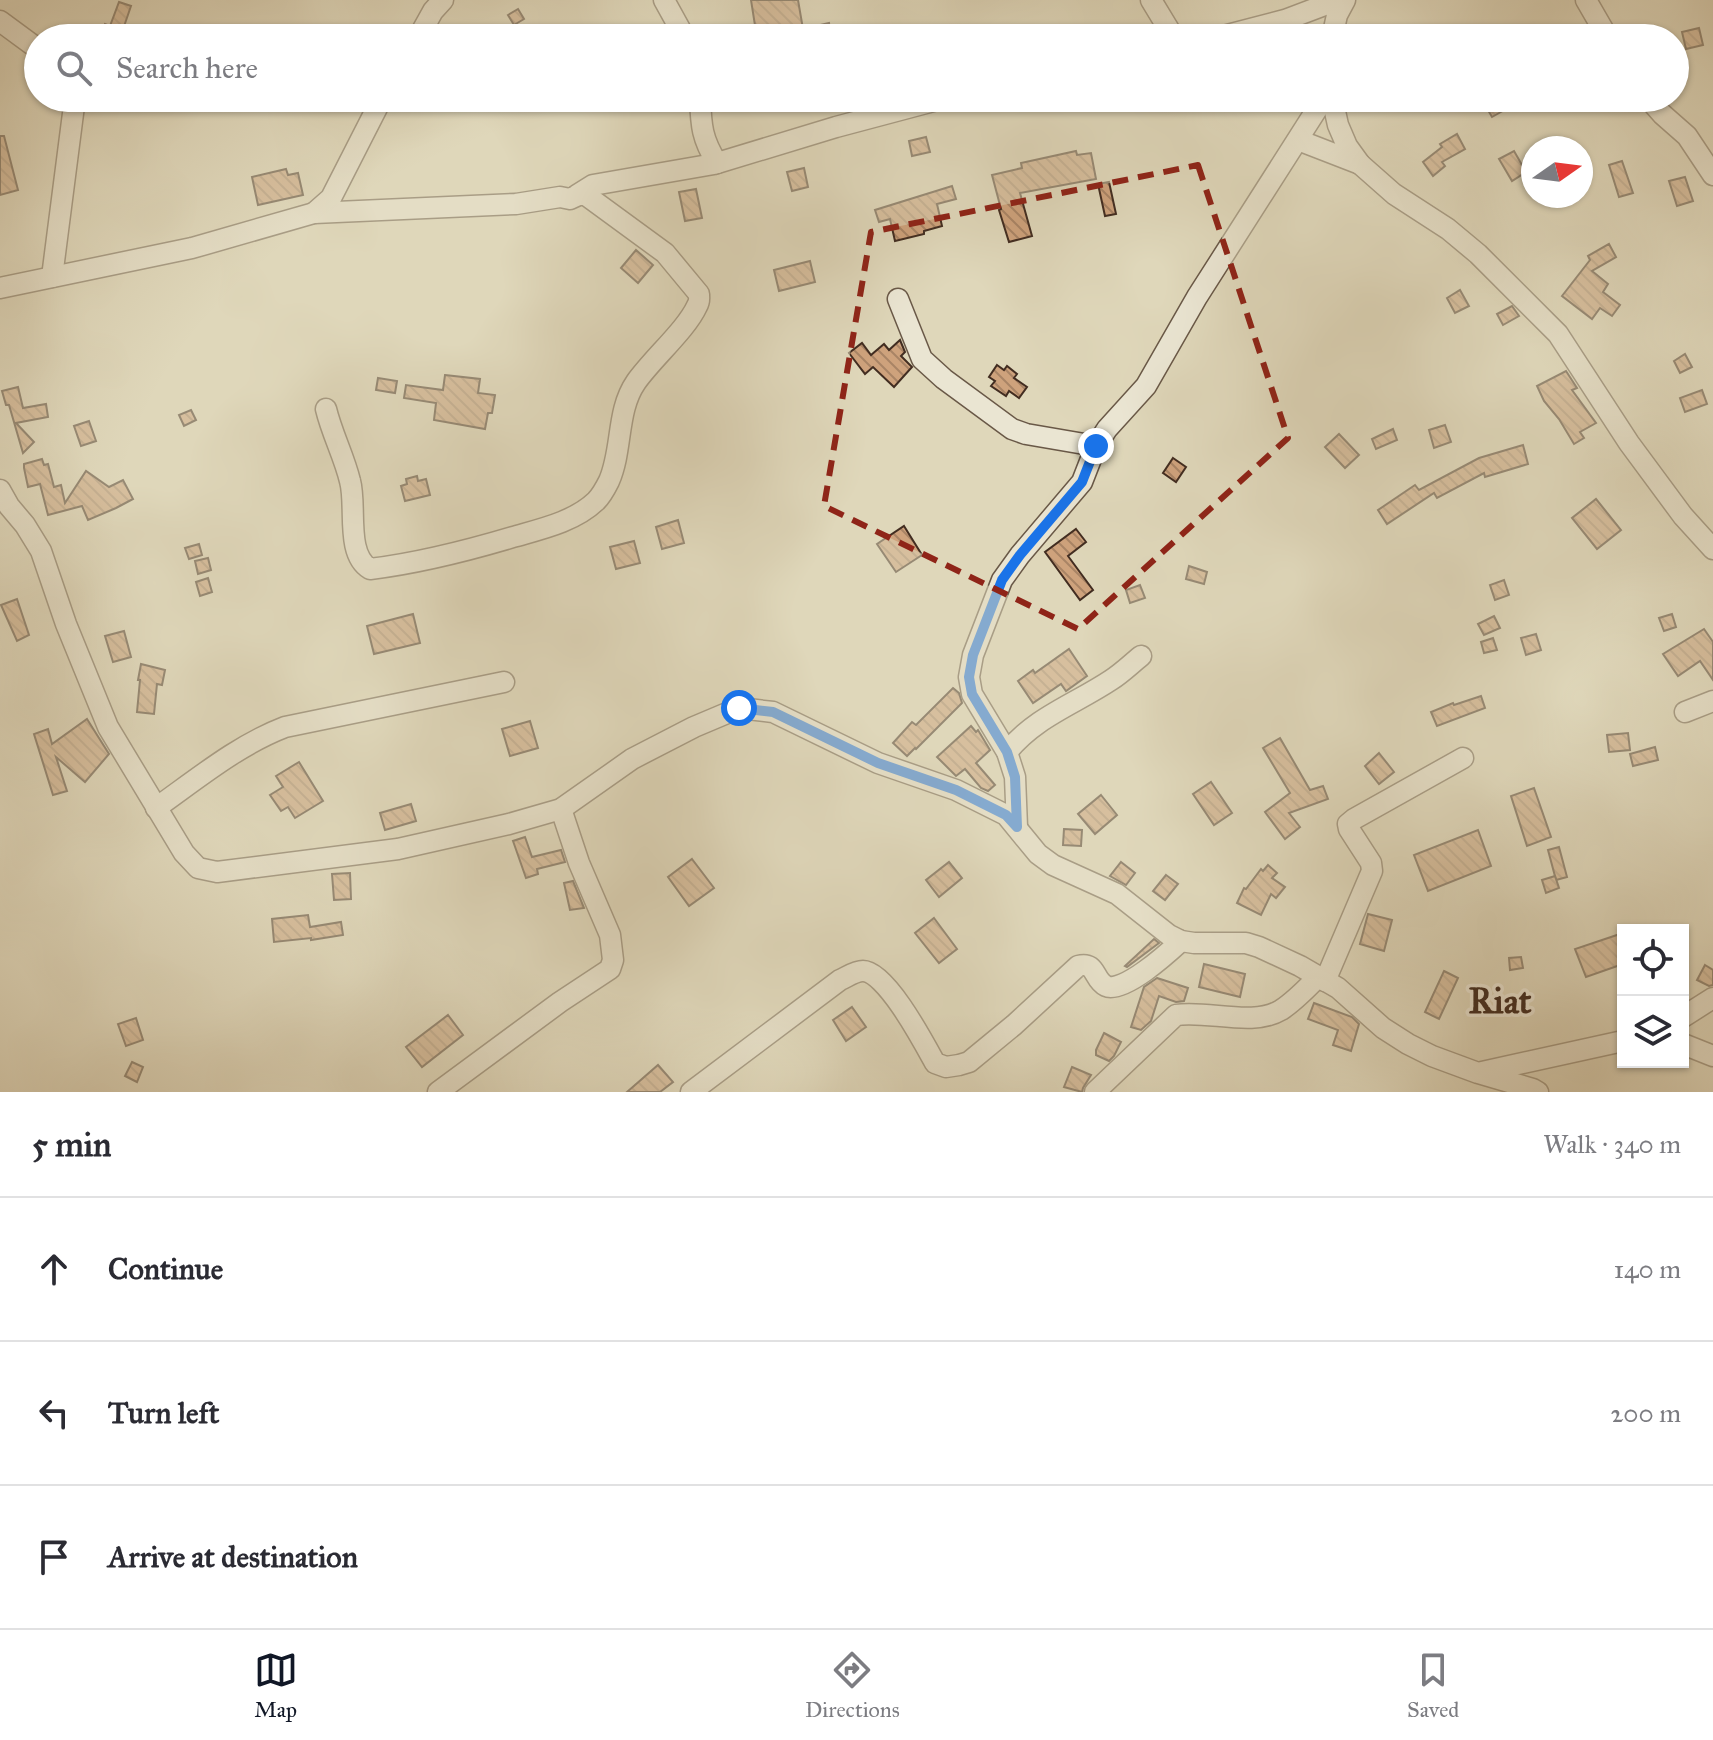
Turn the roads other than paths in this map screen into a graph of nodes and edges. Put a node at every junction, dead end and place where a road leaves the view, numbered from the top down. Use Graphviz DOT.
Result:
graph roads {
  1 [pos="443,0"];
  2 [pos="664,0"];
  3 [pos="1151,0"];
  4 [pos="1338,0"];
  5 [pos="1345,0"];
  6 [pos="1586,0"];
  7 [pos="0,21"];
  8 [pos="426,24"];
  9 [pos="677,24"];
  10 [pos="1166,24"];
  11 [pos="1270,24"];
  12 [pos="1335,24"];
  13 [pos="1600,24"];
  14 [pos="24,39"];
  15 [pos="73,112"];
  16 [pos="375,112"];
  17 [pos="701,112"];
  18 [pos="892,112"];
  19 [pos="1315,112"];
  20 [pos="1335,112"];
  21 [pos="1660,112"];
  22 [pos="1298,140"];
  23 [pos="717,163"];
  24 [pos="1360,164"];
  25 [pos="1713,175"];
  26 [pos="570,199"];
  27 [pos="314,213"];
  28 [pos="52,277"];
  29 [pos="0,288"];
  30 [pos="898,299"];
  31 [pos="326,409"];
  32 [pos="1096,446"];
  33 [pos="0,490"];
  34 [pos="1713,549"];
  35 [pos="1141,656"];
  36 [pos="504,682"];
  37 [pos="1713,701"];
  38 [pos="1685,712"];
  39 [pos="1007,752"];
  40 [pos="1463,758"];
  41 [pos="156,808"];
  42 [pos="561,809"];
  43 [pos="1017,827"];
  44 [pos="1181,941"];
  45 [pos="1322,979"];
  46 [pos="1713,998"];
  47 [pos="1689,1013"];
  48 [pos="1617,1042"];
  49 [pos="1689,1046"];
  50 [pos="1713,1056"];
  51 [pos="1478,1073"];
  52 [pos="438,1092"];
  53 [pos="691,1092"];
  54 [pos="1095,1092"];
  55 [pos="1538,1092"];
  1 -- 8 [label="street"];
  2 -- 9 [label="street"];
  3 -- 10 [label="street"];
  4 -- 11 [label="street"];
  5 -- 12 [label="street"];
  6 -- 13 [label="street"];
  7 -- 14 [label="street"];
  15 -- 28 [label="street"];
  16 -- 27 [label="street"];
  17 -- 23 [label="street"];
  18 -- 23 [label="street"];
  19 -- 22 [label="street"];
  20 -- 24 [label="street"];
  21 -- 25 [label="street"];
  22 -- 24 [label="street"];
  22 -- 32 [label="street"];
  23 -- 26 [label="street"];
  24 -- 34 [label="street"];
  26 -- 27 [label="street"];
  26 -- 31 [label="street"];
  27 -- 28 [label="street"];
  28 -- 29 [label="street"];
  30 -- 32 [label="street"];
  32 -- 39 [label="street"];
  33 -- 41 [label="street"];
  35 -- 39 [label="street"];
  36 -- 41 [label="street"];
  37 -- 38 [label="street"];
  39 -- 43 [label="street"];
  40 -- 45 [label="street"];
  41 -- 42 [label="street"];
  42 -- 43 [label="street"];
  42 -- 52 [label="street"];
  43 -- 44 [label="street"];
  44 -- 45 [label="street"];
  44 -- 53 [label="street"];
  45 -- 51 [label="street"];
  45 -- 54 [label="street"];
  46 -- 47 [label="street"];
  48 -- 51 [label="street"];
  49 -- 50 [label="street"];
  51 -- 55 [label="street"];
}
